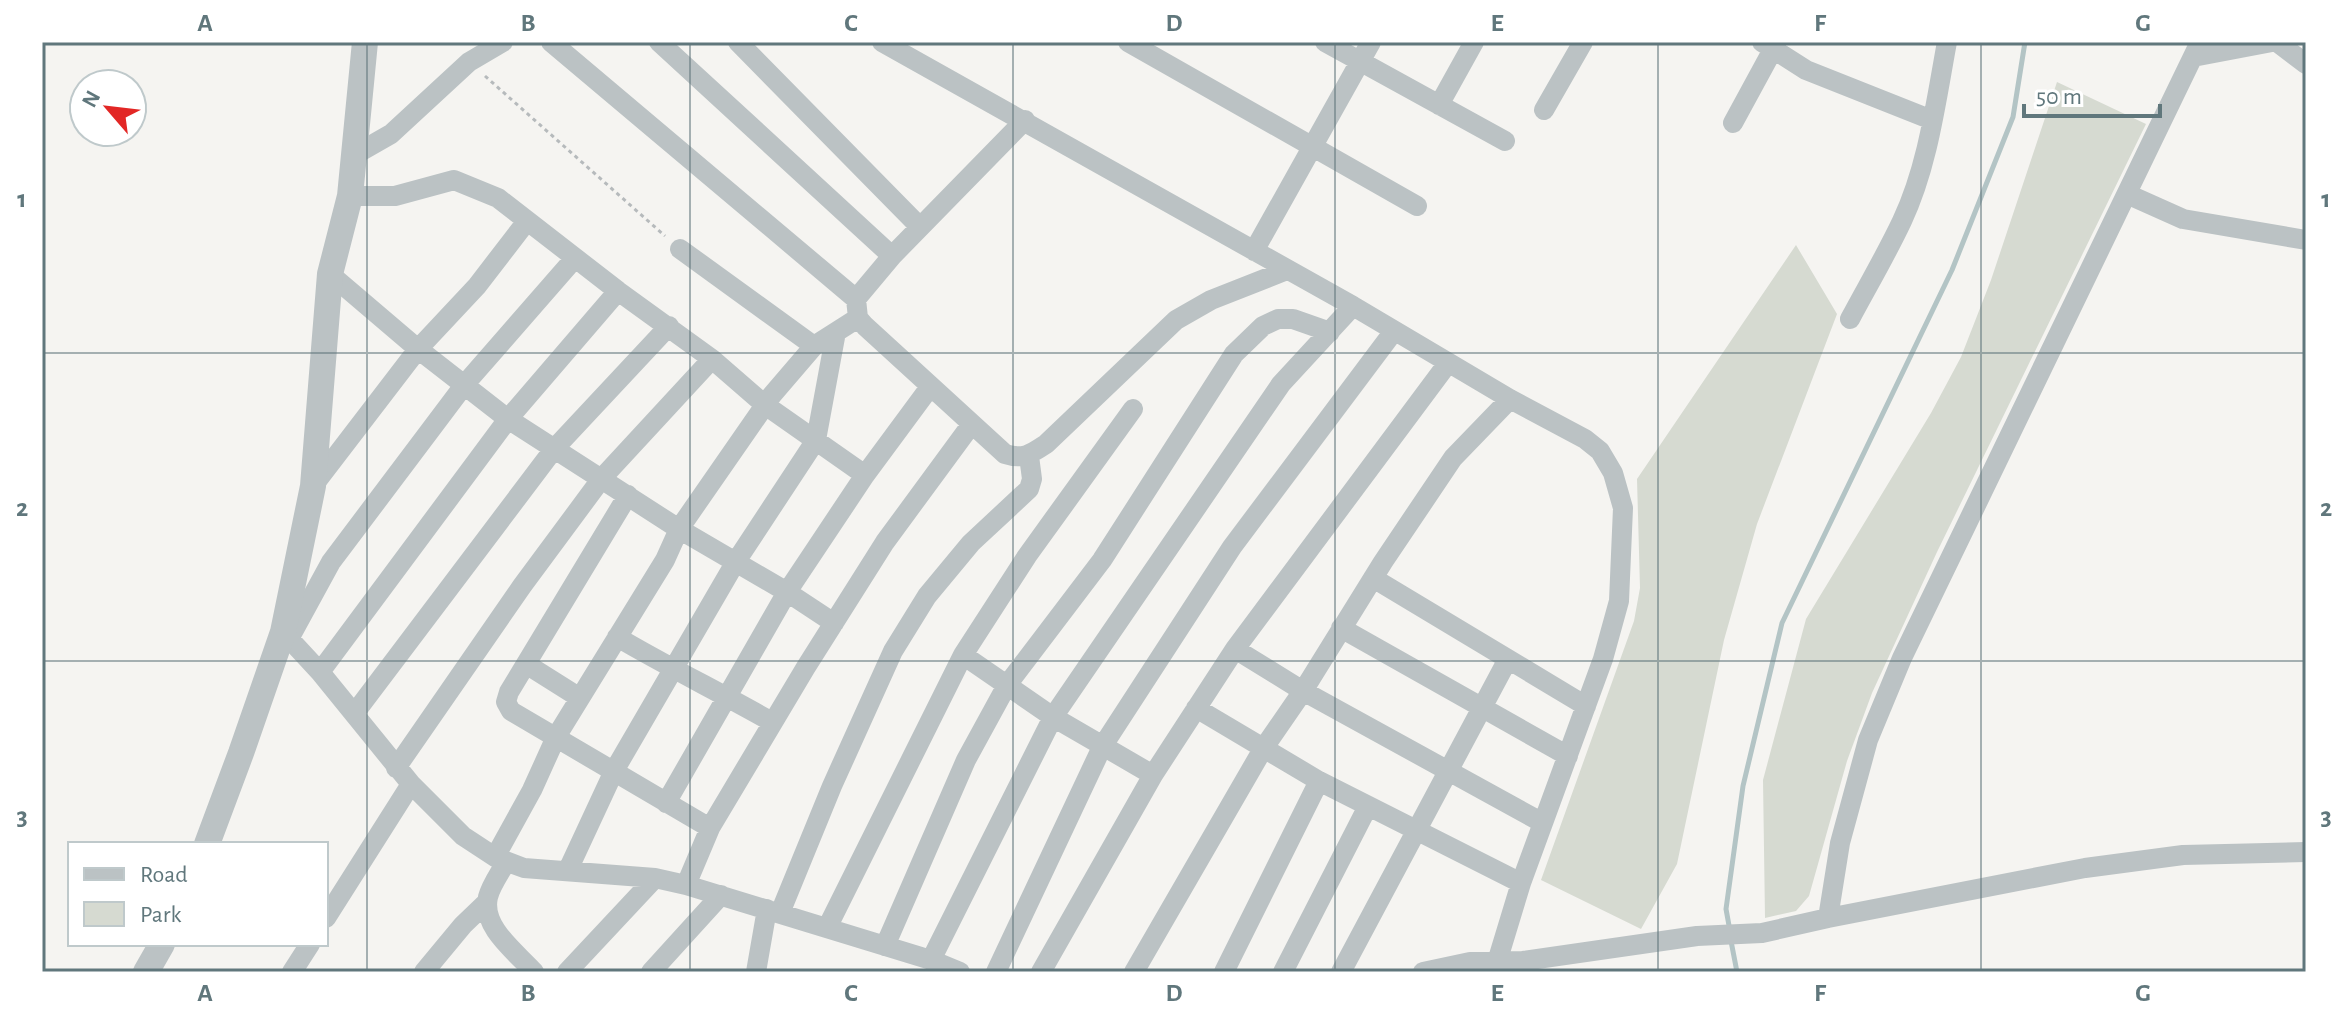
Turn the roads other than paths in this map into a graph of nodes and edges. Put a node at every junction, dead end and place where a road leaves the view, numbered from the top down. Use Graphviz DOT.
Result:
graph roads {
  1 [pos="365,42"];
  2 [pos="503,42"];
  3 [pos="551,42"];
  4 [pos="659,42"];
  5 [pos="738,42"];
  6 [pos="882,42"];
  7 [pos="1128,42"];
  8 [pos="1325,42"];
  9 [pos="1371,42"];
  10 [pos="1474,42"];
  11 [pos="1583,42"];
  12 [pos="1947,42"];
  13 [pos="2275,42"];
  14 [pos="1770,45"];
  15 [pos="2197,49"];
  16 [pos="1360,62"];
  17 [pos="2306,64"];
  18 [pos="1439,105"];
  19 [pos="1544,110"];
  20 [pos="1025,120"];
  21 [pos="1932,120"];
  22 [pos="1733,123"];
  23 [pos="1505,141"];
  24 [pos="1312,147"];
  25 [pos="356,154"];
  26 [pos="2127,194"];
  27 [pos="350,196"];
  28 [pos="1417,206"];
  29 [pos="527,221"];
  30 [pos="920,227"];
  31 [pos="2306,240"];
  32 [pos="680,249"];
  33 [pos="1254,251"];
  34 [pos="892,256"];
  35 [pos="575,258"];
  36 [pos="1287,270"];
  37 [pos="330,274"];
  38 [pos="618,291"];
  39 [pos="1353,306"];
  40 [pos="857,308"];
  41 [pos="1850,319"];
  42 [pos="669,326"];
  43 [pos="1394,331"];
  44 [pos="836,332"];
  45 [pos="1330,332"];
  46 [pos="814,346"];
  47 [pos="418,349"];
  48 [pos="712,359"];
  49 [pos="1448,363"];
  50 [pos="465,384"];
  51 [pos="930,387"];
  52 [pos="1510,399"];
  53 [pos="765,405"];
  54 [pos="1133,409"];
  55 [pos="508,419"];
  56 [pos="971,425"];
  57 [pos="816,440"];
  58 [pos="554,449"];
  59 [pos="1029,456"];
  60 [pos="865,475"];
  61 [pos="602,478"];
  62 [pos="313,486"];
  63 [pos="628,495"];
  64 [pos="679,529"];
  65 [pos="735,563"];
  66 [pos="1373,578"];
  67 [pos="787,592"];
  68 [pos="834,623"];
  69 [pos="1341,628"];
  70 [pos="286,636"];
  71 [pos="617,637"];
  72 [pos="1235,649"];
  73 [pos="963,655"];
  74 [pos="1508,659"];
  75 [pos="526,664"];
  76 [pos="673,670"];
  77 [pos="320,672"];
  78 [pos="1007,685"];
  79 [pos="1303,691"];
  80 [pos="726,696"];
  81 [pos="580,698"];
  82 [pos="1586,706"];
  83 [pos="1196,708"];
  84 [pos="1482,709"];
  85 [pos="354,714"];
  86 [pos="1053,717"];
  87 [pos="772,722"];
  88 [pos="556,737"];
  89 [pos="1102,747"];
  90 [pos="1263,749"];
  91 [pos="1568,756"];
  92 [pos="396,768"];
  93 [pos="1449,770"];
  94 [pos="614,771"];
  95 [pos="1153,775"];
  96 [pos="1319,781"];
  97 [pos="411,784"];
  98 [pos="666,803"];
  99 [pos="1368,806"];
  100 [pos="1543,823"];
  101 [pos="710,828"];
  102 [pos="1417,830"];
  103 [pos="208,842"];
  104 [pos="2306,852"];
  105 [pos="501,860"];
  106 [pos="568,870"];
  107 [pos="655,878"];
  108 [pos="1521,883"];
  109 [pos="686,885"];
  110 [pos="721,895"];
  111 [pos="487,902"];
  112 [pos="774,911"];
  113 [pos="328,915"];
  114 [pos="1828,918"];
  115 [pos="827,928"];
  116 [pos="161,946"];
  117 [pos="309,946"];
  118 [pos="885,946"];
  119 [pos="931,960"];
  120 [pos="1497,962"];
  121 [pos="1586,963"];
  122 [pos="1520,966"];
  123 [pos="146,972"];
  124 [pos="292,972"];
  125 [pos="424,972"];
  126 [pos="534,972"];
  127 [pos="567,972"];
  128 [pos="651,972"];
  129 [pos="756,972"];
  130 [pos="960,972"];
  131 [pos="996,972"];
  132 [pos="1041,972"];
  133 [pos="1134,972"];
  134 [pos="1224,972"];
  135 [pos="1283,972"];
  136 [pos="1341,972"];
  137 [pos="1423,972"];
  1 -- 25 [label="street"];
  2 -- 25 [label="street"];
  3 -- 40 [label="street"];
  4 -- 34 [label="street"];
  5 -- 30 [label="street"];
  6 -- 20 [label="street"];
  7 -- 24 [label="street"];
  8 -- 16 [label="street"];
  9 -- 16 [label="street"];
  10 -- 18 [label="street"];
  11 -- 19 [label="street"];
  12 -- 21 [label="street"];
  13 -- 15 [label="street"];
  13 -- 17 [label="street"];
  14 -- 21 [label="street"];
  14 -- 22 [label="street"];
  15 -- 26 [label="street"];
  16 -- 18 [label="street"];
  16 -- 24 [label="street"];
  18 -- 23 [label="street"];
  20 -- 30 [label="street"];
  20 -- 33 [label="street"];
  21 -- 41 [label="street"];
  24 -- 28 [label="street"];
  24 -- 33 [label="street"];
  25 -- 27 [label="street"];
  26 -- 31 [label="street"];
  26 -- 114 [label="street"];
  27 -- 29 [label="street"];
  27 -- 37 [label="street"];
  29 -- 35 [label="street"];
  29 -- 47 [label="street"];
  30 -- 34 [label="street"];
  32 -- 46 [label="street"];
  33 -- 36 [label="street"];
  34 -- 40 [label="street"];
  35 -- 38 [label="street"];
  35 -- 50 [label="street"];
  36 -- 39 [label="street"];
  36 -- 59 [label="street"];
  37 -- 47 [label="street"];
  37 -- 62 [label="street"];
  38 -- 42 [label="street"];
  38 -- 55 [label="street"];
  39 -- 43 [label="street"];
  39 -- 45 [label="street"];
  40 -- 44 [label="street"];
  40 -- 51 [label="street"];
  42 -- 48 [label="street"];
  42 -- 58 [label="street"];
  43 -- 49 [label="street"];
  43 -- 89 [label="street"];
  44 -- 46 [label="street"];
  44 -- 57 [label="street"];
  45 -- 78 [label="street"];
  45 -- 86 [label="street"];
  46 -- 53 [label="street"];
  47 -- 50 [label="street"];
  47 -- 62 [label="street"];
  48 -- 53 [label="street"];
  48 -- 61 [label="street"];
  49 -- 52 [label="street"];
  49 -- 72 [label="street"];
  50 -- 55 [label="street"];
  50 -- 70 [label="street"];
  51 -- 56 [label="street"];
  51 -- 60 [label="street"];
  52 -- 66 [label="street"];
  52 -- 82 [label="street"];
  53 -- 57 [label="street"];
  53 -- 64 [label="street"];
  54 -- 73 [label="street"];
  55 -- 58 [label="street"];
  55 -- 77 [label="street"];
  56 -- 59 [label="street"];
  56 -- 68 [label="street"];
  57 -- 60 [label="street"];
  57 -- 65 [label="street"];
  58 -- 61 [label="street"];
  58 -- 85 [label="street"];
  59 -- 112 [label="street"];
  60 -- 67 [label="street"];
  61 -- 63 [label="street"];
  61 -- 92 [label="street"];
  62 -- 70 [label="street"];
  63 -- 64 [label="street"];
  63 -- 75 [label="street"];
  64 -- 65 [label="street"];
  64 -- 71 [label="street"];
  65 -- 67 [label="street"];
  65 -- 76 [label="street"];
  66 -- 69 [label="street"];
  66 -- 74 [label="street"];
  67 -- 68 [label="street"];
  67 -- 80 [label="street"];
  68 -- 87 [label="street"];
  69 -- 79 [label="street"];
  69 -- 84 [label="street"];
  70 -- 77 [label="street"];
  70 -- 103 [label="street"];
  71 -- 76 [label="street"];
  71 -- 81 [label="street"];
  72 -- 79 [label="street"];
  72 -- 83 [label="street"];
  73 -- 78 [label="street"];
  73 -- 115 [label="street"];
  74 -- 82 [label="street"];
  74 -- 84 [label="street"];
  75 -- 81 [label="street"];
  75 -- 88 [label="street"];
  76 -- 80 [label="street"];
  76 -- 94 [label="street"];
  77 -- 85 [label="street"];
  78 -- 86 [label="street"];
  78 -- 118 [label="street"];
  79 -- 90 [label="street"];
  79 -- 93 [label="street"];
  80 -- 87 [label="street"];
  80 -- 98 [label="street"];
  81 -- 88 [label="street"];
  82 -- 91 [label="street"];
  83 -- 90 [label="street"];
  83 -- 95 [label="street"];
  84 -- 91 [label="street"];
  84 -- 93 [label="street"];
  85 -- 92 [label="street"];
  86 -- 89 [label="street"];
  86 -- 119 [label="street"];
  87 -- 101 [label="street"];
  88 -- 94 [label="street"];
  88 -- 105 [label="street"];
  89 -- 95 [label="street"];
  89 -- 131 [label="street"];
  90 -- 96 [label="street"];
  90 -- 133 [label="street"];
  91 -- 100 [label="street"];
  92 -- 97 [label="street"];
  93 -- 100 [label="street"];
  93 -- 102 [label="street"];
  94 -- 98 [label="street"];
  94 -- 106 [label="street"];
  95 -- 132 [label="street"];
  96 -- 99 [label="street"];
  96 -- 134 [label="street"];
  97 -- 105 [label="street"];
  97 -- 113 [label="street"];
  98 -- 101 [label="street"];
  99 -- 102 [label="street"];
  99 -- 135 [label="street"];
  100 -- 108 [label="street"];
  101 -- 109 [label="street"];
  102 -- 108 [label="street"];
  102 -- 136 [label="street"];
  104 -- 114 [label="street"];
  105 -- 106 [label="street"];
  105 -- 111 [label="street"];
  106 -- 107 [label="street"];
  107 -- 109 [label="street"];
  107 -- 127 [label="street"];
  108 -- 120 [label="street"];
  109 -- 110 [label="street"];
  110 -- 112 [label="street"];
  110 -- 128 [label="street"];
  111 -- 125 [label="street"];
  111 -- 126 [label="street"];
  112 -- 115 [label="street"];
  112 -- 129 [label="street"];
  114 -- 121 [label="street"];
  115 -- 118 [label="street"];
  116 -- 123 [label="street"];
  117 -- 124 [label="street"];
  118 -- 119 [label="street"];
  119 -- 130 [label="street"];
  120 -- 122 [label="street"];
  120 -- 137 [label="street"];
  121 -- 122 [label="street"];
}
